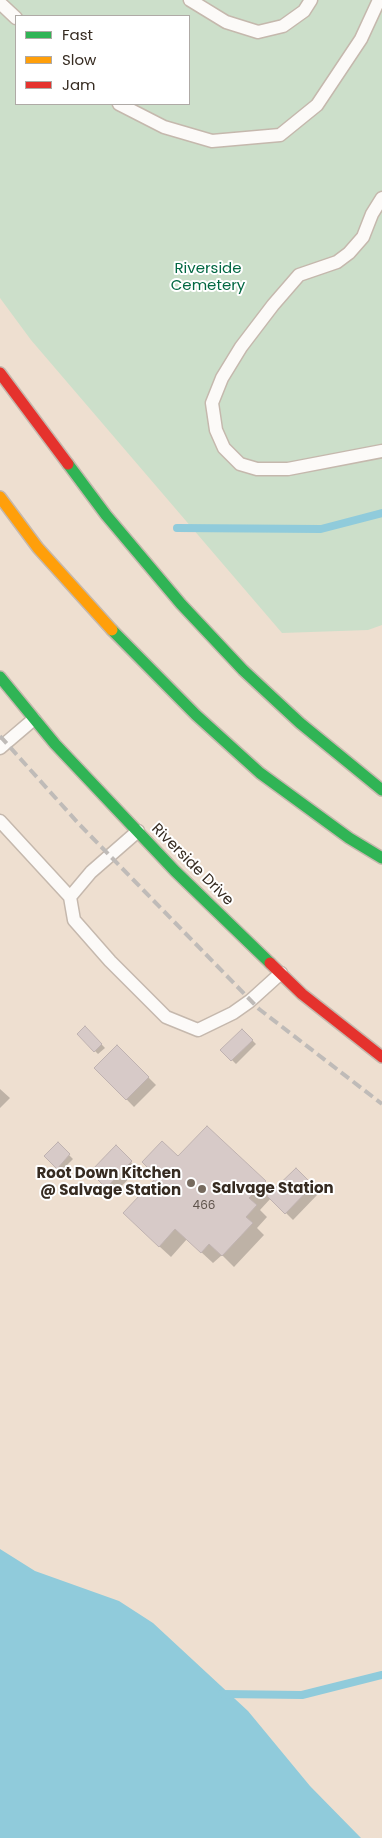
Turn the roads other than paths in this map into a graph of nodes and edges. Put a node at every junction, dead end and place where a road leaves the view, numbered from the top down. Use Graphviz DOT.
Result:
graph roads {
  1 [pos="190,0"];
  2 [pos="311,0"];
  3 [pos="379,0"];
  4 [pos="0,3"];
  5 [pos="15,17"];
  6 [pos="120,105"];
  7 [pos="382,198"];
  8 [pos="0,373"];
  9 [pos="382,451"];
  10 [pos="0,497"];
  11 [pos="0,677"];
  12 [pos="34,719"];
  13 [pos="0,748"];
  14 [pos="382,790"];
  15 [pos="0,821"];
  16 [pos="138,832"];
  17 [pos="382,858"];
  18 [pos="70,897"];
  19 [pos="281,973"];
  20 [pos="382,1056"];
  1 -- 2 [label="lane"];
  3 -- 6 [label="lane"];
  4 -- 5 [label="lane"];
  7 -- 9 [label="lane"];
  8 -- 14 [label="main road"];
  10 -- 17 [label="main road"];
  11 -- 12 [label="main road, Riverside Drive"];
  12 -- 13 [label="lane"];
  12 -- 16 [label="main road, Riverside Drive"];
  15 -- 18 [label="lane"];
  16 -- 18 [label="lane"];
  16 -- 19 [label="main road, Riverside Drive"];
  18 -- 19 [label="lane"];
  19 -- 20 [label="main road, Riverside Drive"];
}
